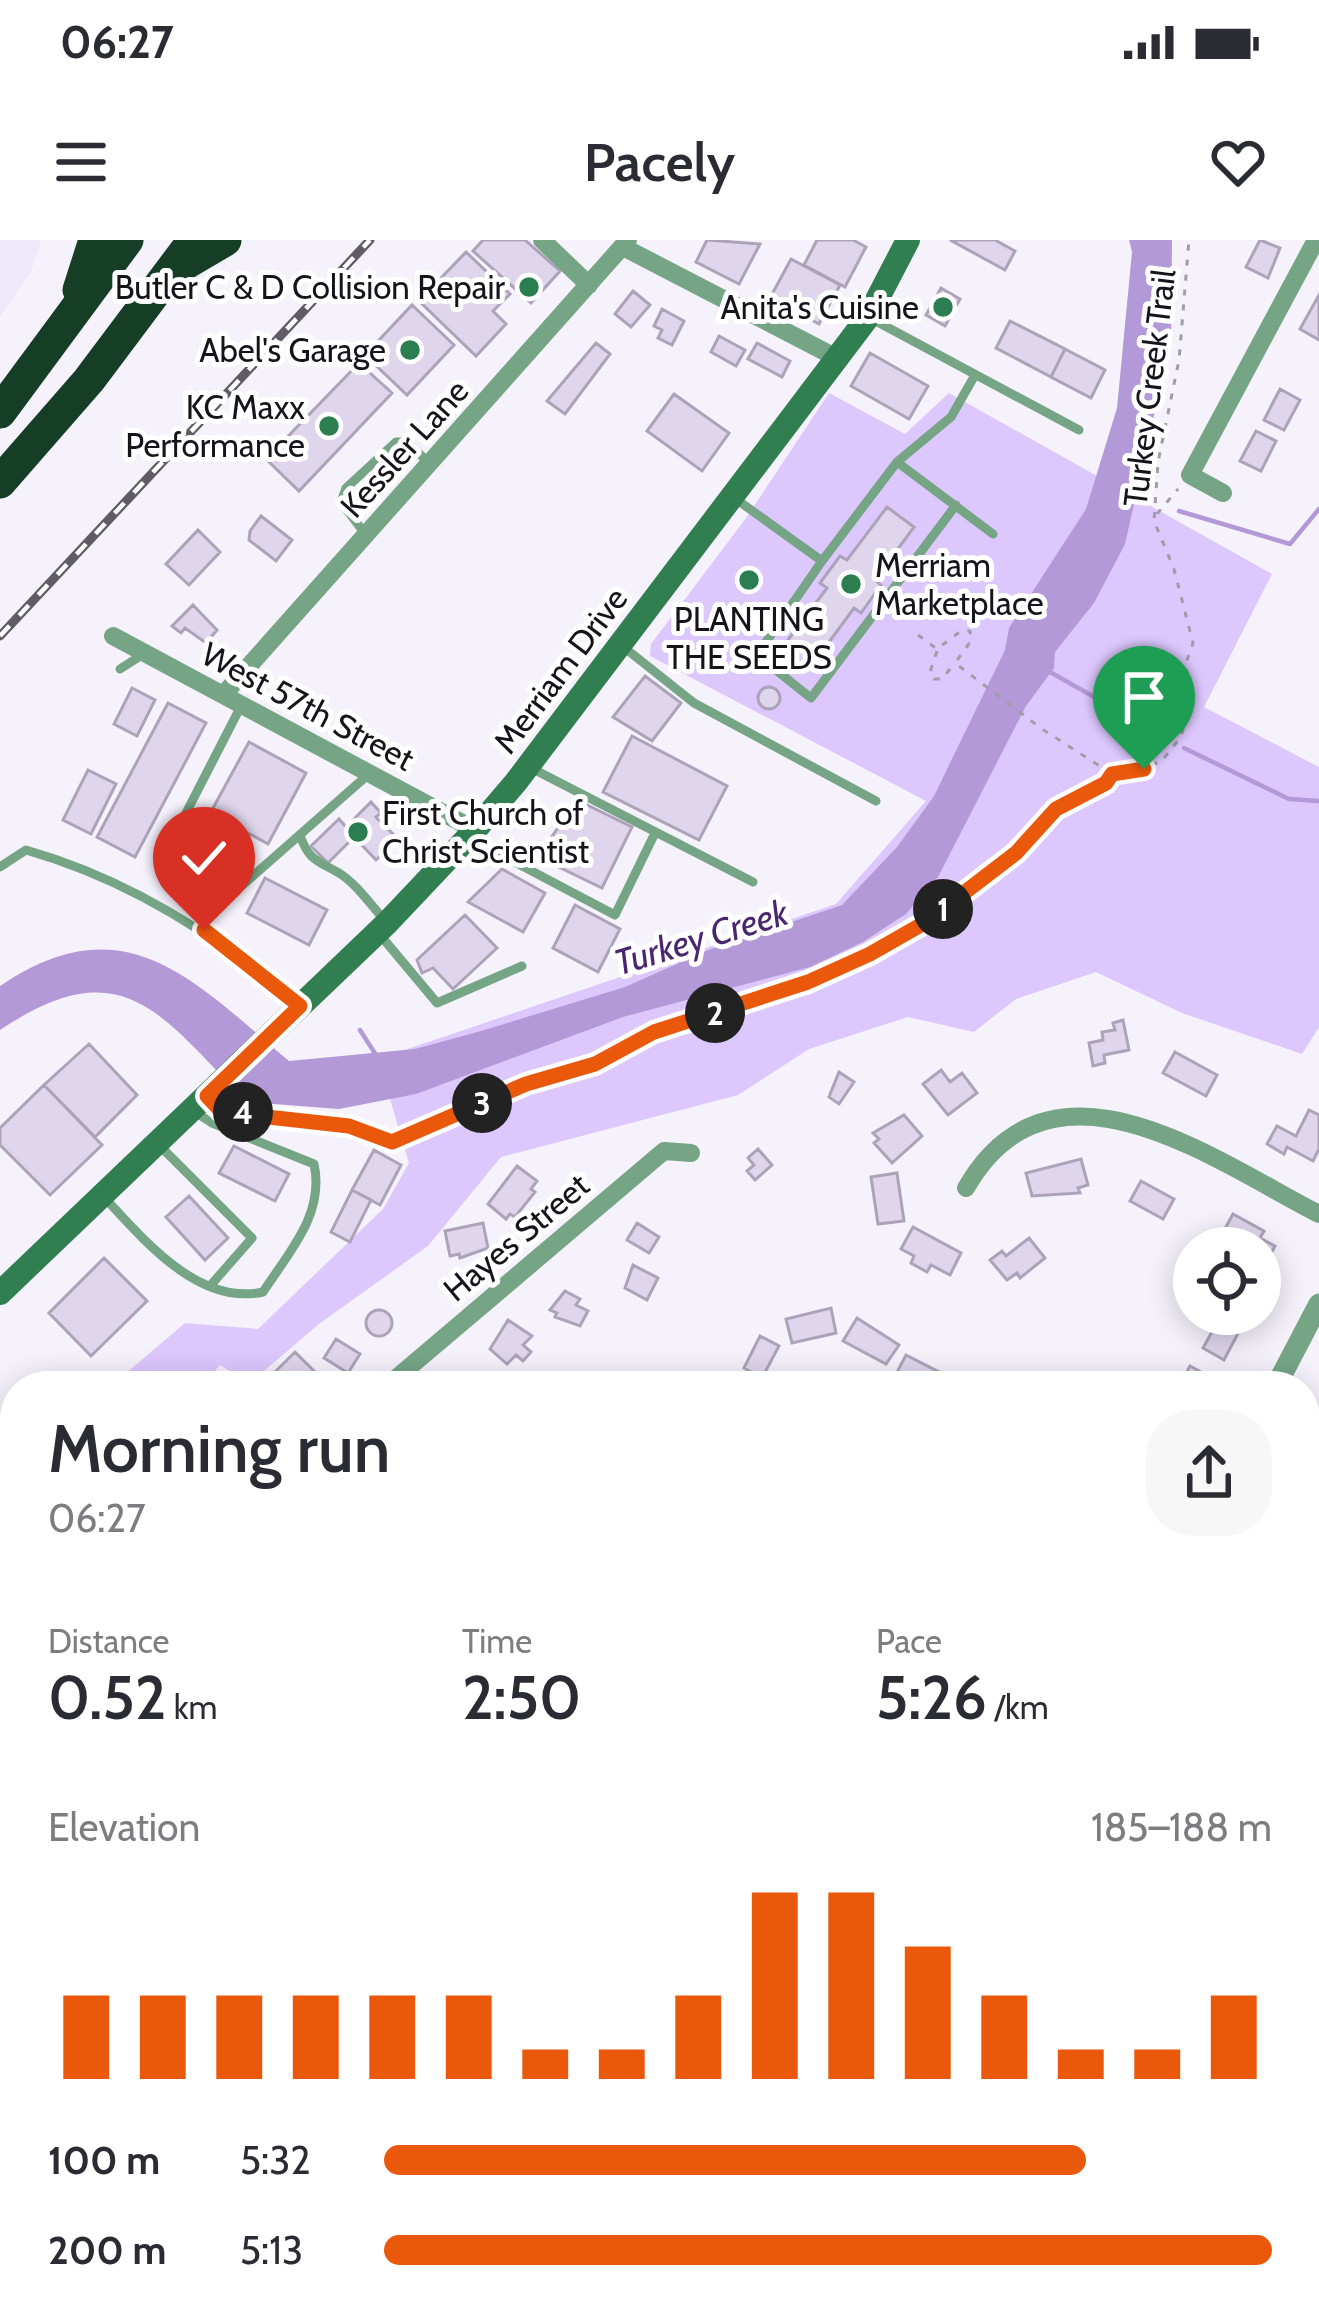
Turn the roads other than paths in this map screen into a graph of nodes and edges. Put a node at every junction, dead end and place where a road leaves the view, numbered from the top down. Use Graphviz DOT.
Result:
graph roads {
  1 [pos="95,240"];
  2 [pos="128,240"];
  3 [pos="194,240"];
  4 [pos="225,240"];
  5 [pos="542,240"];
  6 [pos="908,240"];
  7 [pos="1316,240"];
  8 [pos="625,243"];
  9 [pos="172,270"];
  10 [pos="589,285"];
  11 [pos="868,317"];
  12 [pos="69,320"];
  13 [pos="837,358"];
  14 [pos="975,375"];
  15 [pos="0,412"];
  16 [pos="1079,430"];
  17 [pos="897,462"];
  18 [pos="430,464"];
  19 [pos="0,482"];
  20 [pos="1223,493"];
  21 [pos="733,497"];
  22 [pos="956,506"];
  23 [pos="993,534"];
  24 [pos="366,535"];
  25 [pos="821,561"];
  26 [pos="113,636"];
  27 [pos="621,644"];
  28 [pos="145,652"];
  29 [pos="120,668"];
  30 [pos="233,699"];
  31 [pos="528,766"];
  32 [pos="370,773"];
  33 [pos="876,801"];
  34 [pos="655,833"];
  35 [pos="471,834"];
  36 [pos="300,835"];
  37 [pos="167,850"];
  38 [pos="0,866"];
  39 [pos="753,882"];
  40 [pos="238,889"];
  41 [pos="382,928"];
  42 [pos="522,966"];
  43 [pos="300,1006"];
  44 [pos="206,1097"];
  45 [pos="157,1143"];
  46 [pos="691,1154"];
  47 [pos="965,1188"];
  48 [pos="103,1195"];
  49 [pos="1319,1214"];
  50 [pos="210,1286"];
  51 [pos="0,1293"];
  52 [pos="1319,1304"];
  53 [pos="405,1371"];
  54 [pos="1284,1371"];
  1 -- 12 [label="highway"];
  2 -- 12 [label="highway"];
  3 -- 9 [label="highway"];
  4 -- 9 [label="highway"];
  5 -- 10 [label="street"];
  6 -- 11 [label="main road, Merriam Drive"];
  7 -- 20 [label="street"];
  8 -- 10 [label="street, Kessler Lane"];
  8 -- 13 [label="street"];
  9 -- 19 [label="highway"];
  10 -- 18 [label="street, Kessler Lane"];
  11 -- 13 [label="main road, Merriam Drive"];
  11 -- 14 [label="lane"];
  12 -- 15 [label="highway"];
  13 -- 21 [label="main road, Merriam Drive"];
  14 -- 16 [label="lane"];
  14 -- 17 [label="lane"];
  17 -- 22 [label="lane"];
  17 -- 25 [label="lane"];
  18 -- 24 [label="street, Kessler Lane"];
  18 -- 24 [label="lane"];
  21 -- 25 [label="lane"];
  21 -- 27 [label="main road, Merriam Drive"];
  22 -- 23 [label="lane"];
  22 -- 25 [label="lane"];
  24 -- 30 [label="street, Kessler Lane"];
  26 -- 28 [label="street, West 57th Street"];
  27 -- 31 [label="main road, Merriam Drive"];
  27 -- 33 [label="lane"];
  28 -- 29 [label="lane"];
  28 -- 30 [label="street, West 57th Street"];
  30 -- 32 [label="street, West 57th Street"];
  30 -- 37 [label="lane"];
  31 -- 34 [label="lane"];
  31 -- 35 [label="main road, Merriam Drive"];
  32 -- 35 [label="street, West 57th Street"];
  32 -- 36 [label="lane"];
  34 -- 35 [label="lane"];
  34 -- 39 [label="lane"];
  35 -- 41 [label="main road, Merriam Drive"];
  36 -- 40 [label="lane"];
  36 -- 41 [label="lane"];
  38 -- 43 [label="lane"];
  41 -- 42 [label="lane"];
  41 -- 43 [label="main road, Merriam Drive"];
  43 -- 44 [label="main road, Merriam Drive"];
  44 -- 45 [label="main road, Merriam Drive"];
  44 -- 50 [label="lane"];
  45 -- 48 [label="main road, Merriam Drive"];
  45 -- 50 [label="lane"];
  46 -- 53 [label="street, Hayes Street"];
  47 -- 49 [label="street"];
  48 -- 50 [label="lane"];
  48 -- 51 [label="main road, Merriam Drive"];
  52 -- 54 [label="street"];
}
